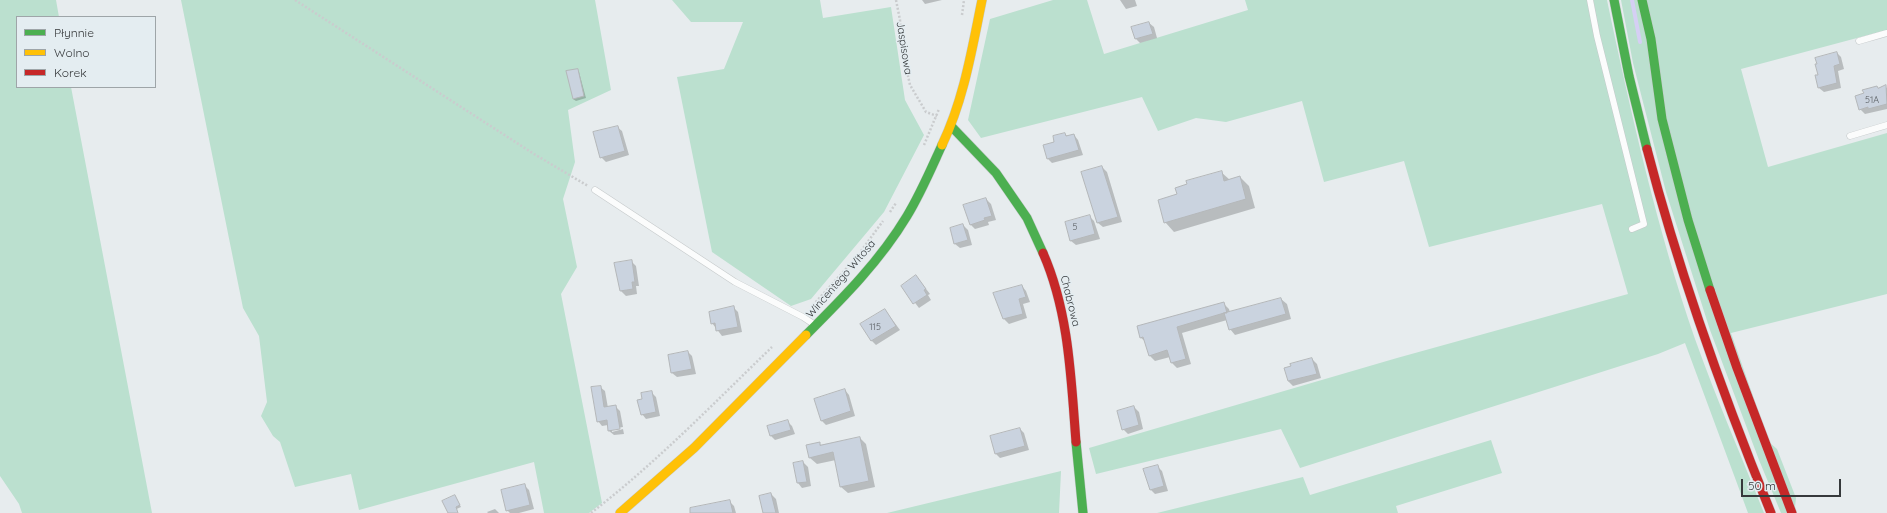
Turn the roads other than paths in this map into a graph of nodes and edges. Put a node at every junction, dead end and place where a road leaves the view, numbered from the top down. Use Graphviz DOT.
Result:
graph roads {
  1 [pos="982,0"];
  2 [pos="1590,0"];
  3 [pos="1614,0"];
  4 [pos="1642,0"];
  5 [pos="1887,33"];
  6 [pos="1859,41"];
  7 [pos="1887,125"];
  8 [pos="951,126"];
  9 [pos="1850,136"];
  10 [pos="595,190"];
  11 [pos="1632,229"];
  12 [pos="816,326"];
  13 [pos="620,513"];
  14 [pos="1083,513"];
  15 [pos="1772,513"];
  16 [pos="1792,513"];
  1 -- 8 [label="main road, Wincentego Witosa"];
  2 -- 11 [label="lane"];
  3 -- 15 [label="main road"];
  4 -- 16 [label="main road"];
  5 -- 6 [label="lane"];
  7 -- 9 [label="lane"];
  8 -- 12 [label="main road, Wincentego Witosa"];
  8 -- 14 [label="main road, Chabrowa"];
  10 -- 12 [label="lane"];
  12 -- 13 [label="main road, Wincentego Witosa"];
}
